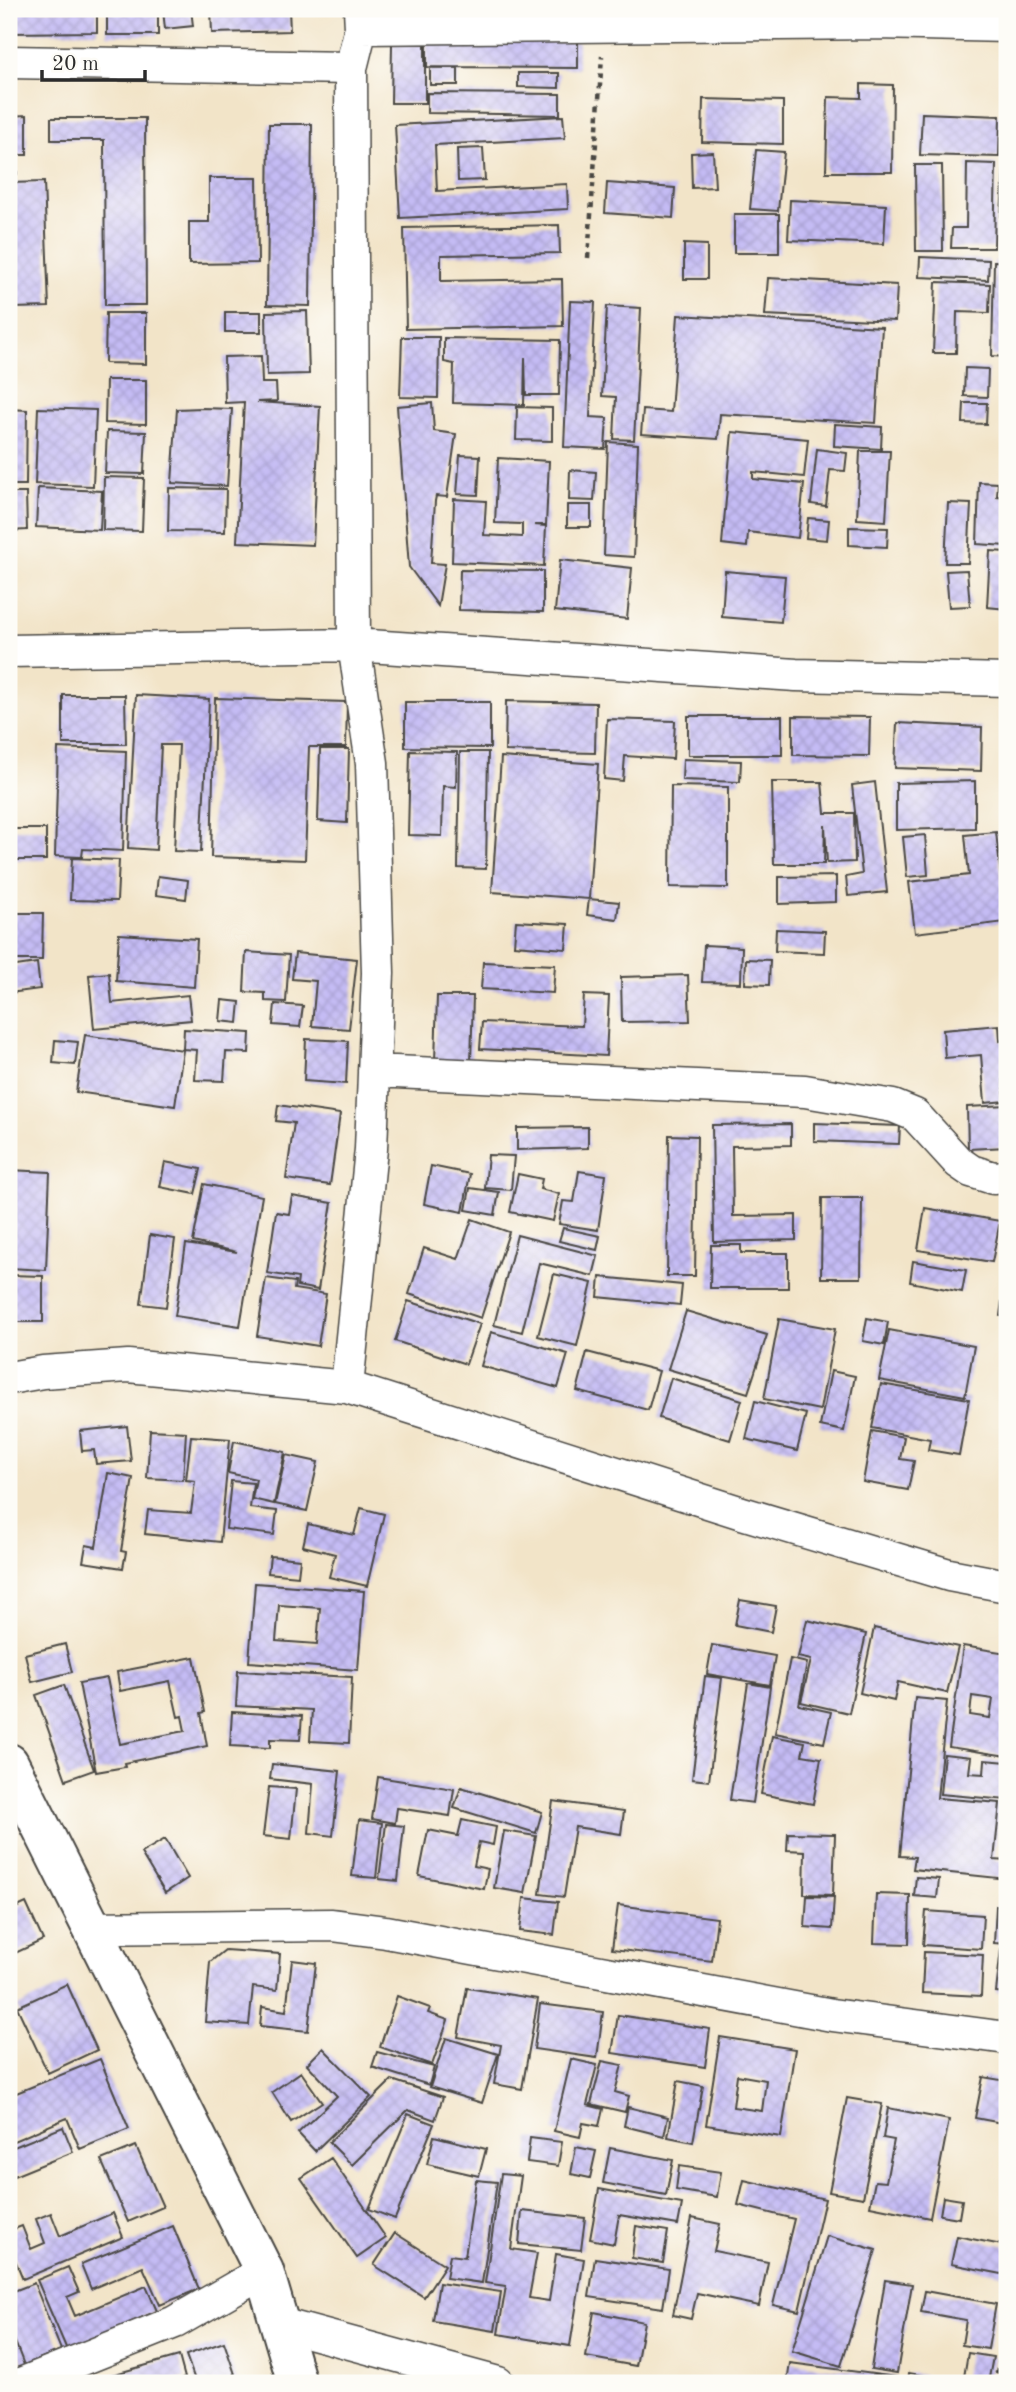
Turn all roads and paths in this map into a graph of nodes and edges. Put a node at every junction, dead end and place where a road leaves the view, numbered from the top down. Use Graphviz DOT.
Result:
graph roads {
  1 [pos="361,18"];
  2 [pos="605,24"];
  3 [pos="1007,26"];
  4 [pos="9,62"];
  5 [pos="351,68"];
  6 [pos="588,258"];
  7 [pos="354,645"];
  8 [pos="9,651"];
  9 [pos="1007,680"];
  10 [pos="374,1071"];
  11 [pos="1007,1177"];
  12 [pos="9,1378"];
  13 [pos="347,1387"];
  14 [pos="1007,1586"];
  15 [pos="9,1763"];
  16 [pos="90,1928"];
  17 [pos="1007,2038"];
  18 [pos="264,2271"];
  19 [pos="280,2324"];
  20 [pos="1007,2337"];
  21 [pos="23,2383"];
  22 [pos="297,2383"];
  23 [pos="498,2383"];
  24 [pos="994,2383"];
  1 -- 2 [label="street"];
  1 -- 5 [label="street"];
  2 -- 3 [label="street"];
  2 -- 6 [label="path"];
  4 -- 5 [label="street"];
  5 -- 7 [label="street"];
  7 -- 8 [label="street"];
  7 -- 9 [label="street"];
  7 -- 10 [label="street"];
  10 -- 11 [label="street"];
  10 -- 13 [label="street"];
  12 -- 13 [label="street"];
  13 -- 14 [label="street"];
  15 -- 16 [label="street"];
  16 -- 17 [label="street"];
  16 -- 18 [label="street"];
  18 -- 19 [label="street"];
  18 -- 21 [label="street"];
  19 -- 22 [label="street"];
  19 -- 23 [label="street"];
  20 -- 24 [label="path"];
}
